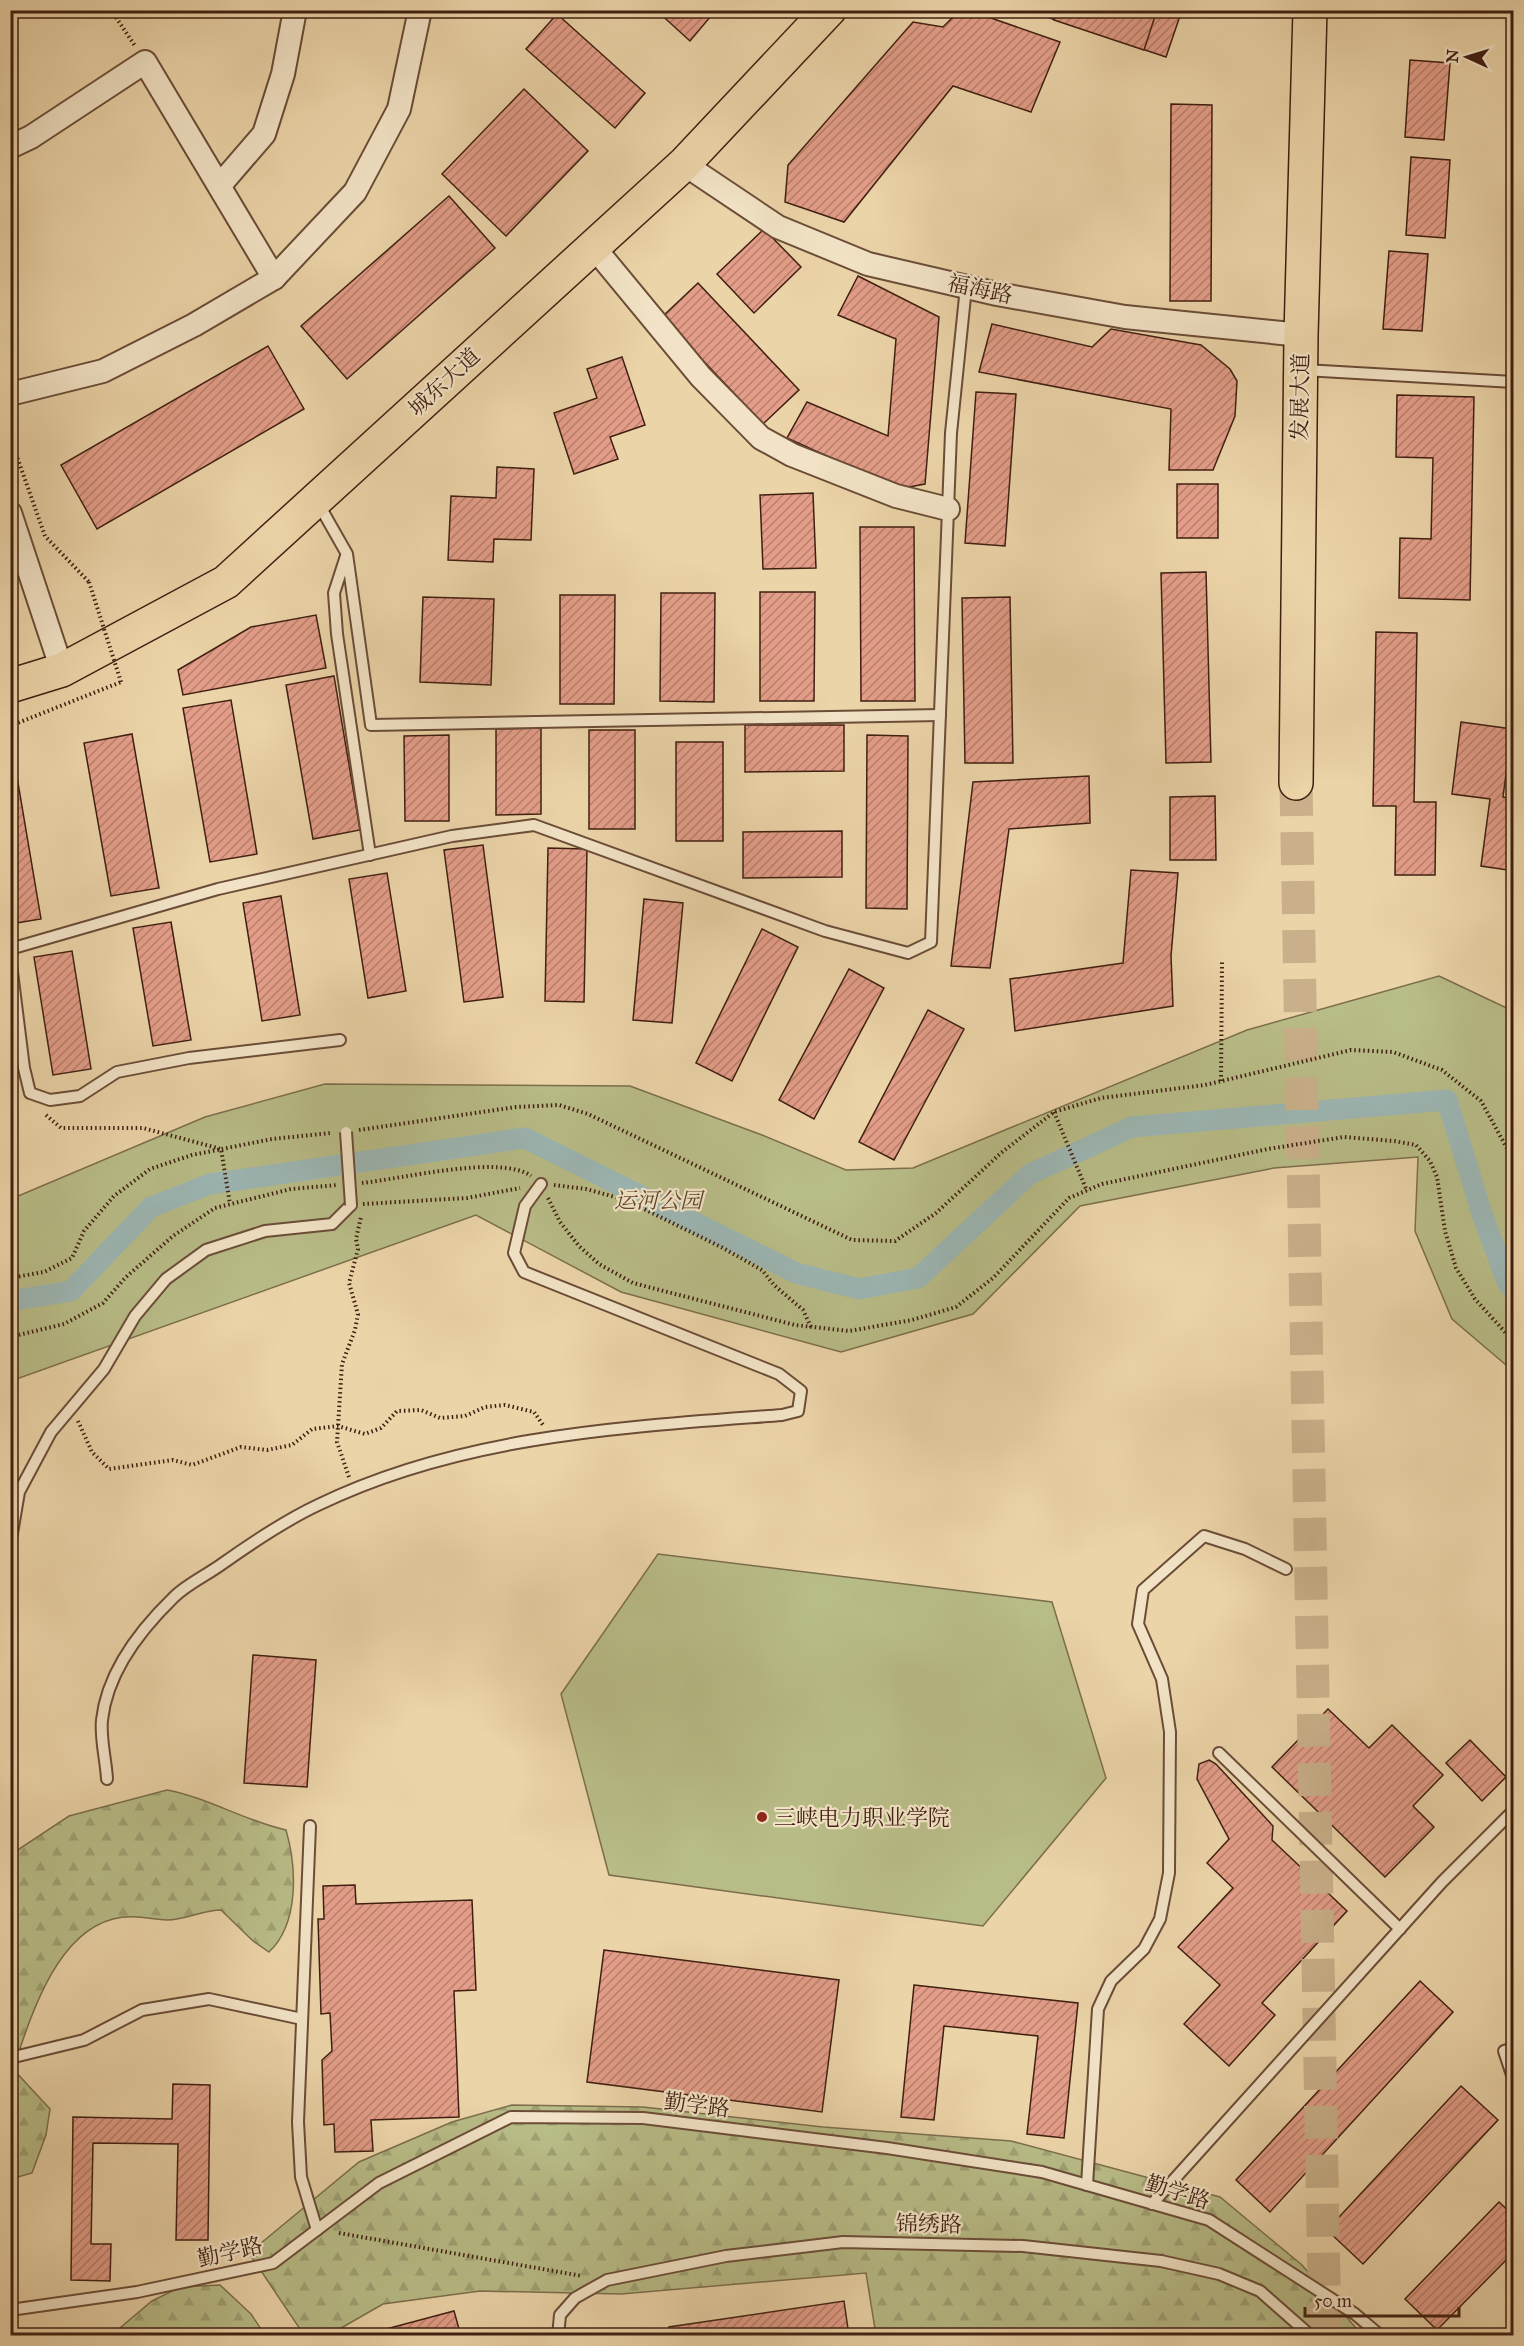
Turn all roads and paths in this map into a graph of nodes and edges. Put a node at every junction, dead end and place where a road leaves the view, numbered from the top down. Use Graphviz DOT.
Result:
graph roads {
  1 [pos="111,10"];
  2 [pos="295,10"];
  3 [pos="420,10"];
  4 [pos="801,10"];
  5 [pos="829,10"];
  6 [pos="1310,10"];
  7 [pos="146,62"];
  8 [pos="10,147"];
  9 [pos="684,164"];
  10 [pos="220,185"];
  11 [pos="592,245"];
  12 [pos="274,278"];
  13 [pos="966,287"];
  14 [pos="1301,334"];
  15 [pos="1301,369"];
  16 [pos="1514,382"];
  17 [pos="10,394"];
  18 [pos="10,437"];
  19 [pos="316,499"];
  20 [pos="948,509"];
  21 [pos="10,513"];
  22 [pos="347,554"];
  23 [pos="58,660"];
  24 [pos="10,664"];
  25 [pos="10,686"];
  26 [pos="940,715"];
  27 [pos="10,726"];
  28 [pos="1296,783"];
  29 [pos="370,855"];
  30 [pos="10,949"];
  31 [pos="10,956"];
  32 [pos="1222,961"];
  33 [pos="340,1040"];
  34 [pos="1221,1081"];
  35 [pos="30,1093"];
  36 [pos="1053,1112"];
  37 [pos="346,1132"];
  38 [pos="221,1149"];
  39 [pos="1514,1161"];
  40 [pos="350,1184"];
  41 [pos="541,1184"];
  42 [pos="338,1185"];
  43 [pos="1087,1191"];
  44 [pos="230,1204"];
  45 [pos="351,1204"];
  46 [pos="10,1278"];
  47 [pos="811,1327"];
  48 [pos="10,1337"];
  49 [pos="1514,1342"];
  50 [pos="72,1408"];
  51 [pos="338,1426"];
  52 [pos="551,1438"];
  53 [pos="354,1490"];
  54 [pos="10,1545"];
  55 [pos="1286,1569"];
  56 [pos="1219,1753"];
  57 [pos="107,1779"];
  58 [pos="1514,1810"];
  59 [pos="310,1826"];
  60 [pos="1400,1929"];
  61 [pos="302,2019"];
  62 [pos="1514,2048"];
  63 [pos="10,2058"];
  64 [pos="1514,2081"];
  65 [pos="1087,2185"];
  66 [pos="1152,2204"];
  67 [pos="317,2230"];
  68 [pos="607,2280"];
  69 [pos="10,2310"];
  70 [pos="558,2336"];
  71 [pos="1311,2336"];
  72 [pos="1381,2336"];
  1 -- 7 [label="path"];
  2 -- 10 [label="street"];
  3 -- 12 [label="street"];
  4 -- 23 [label="main road, 城东大道"];
  5 -- 9 [label="main road, 城东大道"];
  6 -- 14 [label="main road, 发展大道"];
  7 -- 8 [label="street"];
  7 -- 10 [label="street"];
  9 -- 11 [label="main road, 城东大道"];
  9 -- 13 [label="street, 福海路"];
  10 -- 12 [label="street"];
  11 -- 19 [label="main road, 城东大道"];
  11 -- 20 [label="street"];
  12 -- 17 [label="street"];
  13 -- 14 [label="street, 福海路"];
  13 -- 20 [label="lane"];
  14 -- 15 [label="main road, 发展大道"];
  15 -- 16 [label="lane"];
  15 -- 28 [label="main road, 发展大道"];
  18 -- 27 [label="path, bridge"];
  19 -- 22 [label="lane"];
  19 -- 23 [label="main road, 城东大道"];
  20 -- 26 [label="lane"];
  21 -- 23 [label="street"];
  22 -- 26 [label="lane"];
  22 -- 29 [label="lane"];
  23 -- 24 [label="main road, 城东大道"];
  23 -- 25 [label="main road, 城东大道"];
  26 -- 29 [label="lane"];
  29 -- 30 [label="lane"];
  31 -- 35 [label="lane"];
  32 -- 34 [label="path"];
  33 -- 35 [label="lane"];
  34 -- 36 [label="path"];
  34 -- 39 [label="path"];
  35 -- 38 [label="path"];
  36 -- 37 [label="path"];
  36 -- 43 [label="path"];
  37 -- 38 [label="path"];
  37 -- 45 [label="lane, bridge"];
  38 -- 44 [label="path"];
  38 -- 46 [label="path"];
  40 -- 41 [label="path"];
  41 -- 45 [label="path"];
  41 -- 47 [label="path"];
  41 -- 47 [label="path"];
  41 -- 52 [label="lane"];
  42 -- 44 [label="path"];
  43 -- 47 [label="path"];
  43 -- 49 [label="path"];
  44 -- 48 [label="path"];
  45 -- 50 [label="lane"];
  45 -- 51 [label="path"];
  50 -- 51 [label="path"];
  50 -- 54 [label="lane"];
  51 -- 52 [label="path"];
  51 -- 53 [label="path"];
  52 -- 53 [label="lane"];
  53 -- 57 [label="lane"];
  55 -- 65 [label="lane"];
  56 -- 60 [label="lane"];
  58 -- 60 [label="lane"];
  59 -- 61 [label="lane"];
  60 -- 66 [label="lane"];
  61 -- 63 [label="lane"];
  61 -- 67 [label="lane"];
  62 -- 64 [label="lane"];
  65 -- 66 [label="lane, 勤学路"];
  65 -- 67 [label="lane, 勤学路"];
  66 -- 72 [label="lane, 勤学路"];
  67 -- 68 [label="path"];
  67 -- 69 [label="lane, 勤学路"];
  68 -- 70 [label="lane, 锦绣路"];
  68 -- 71 [label="lane, 锦绣路"];
}
